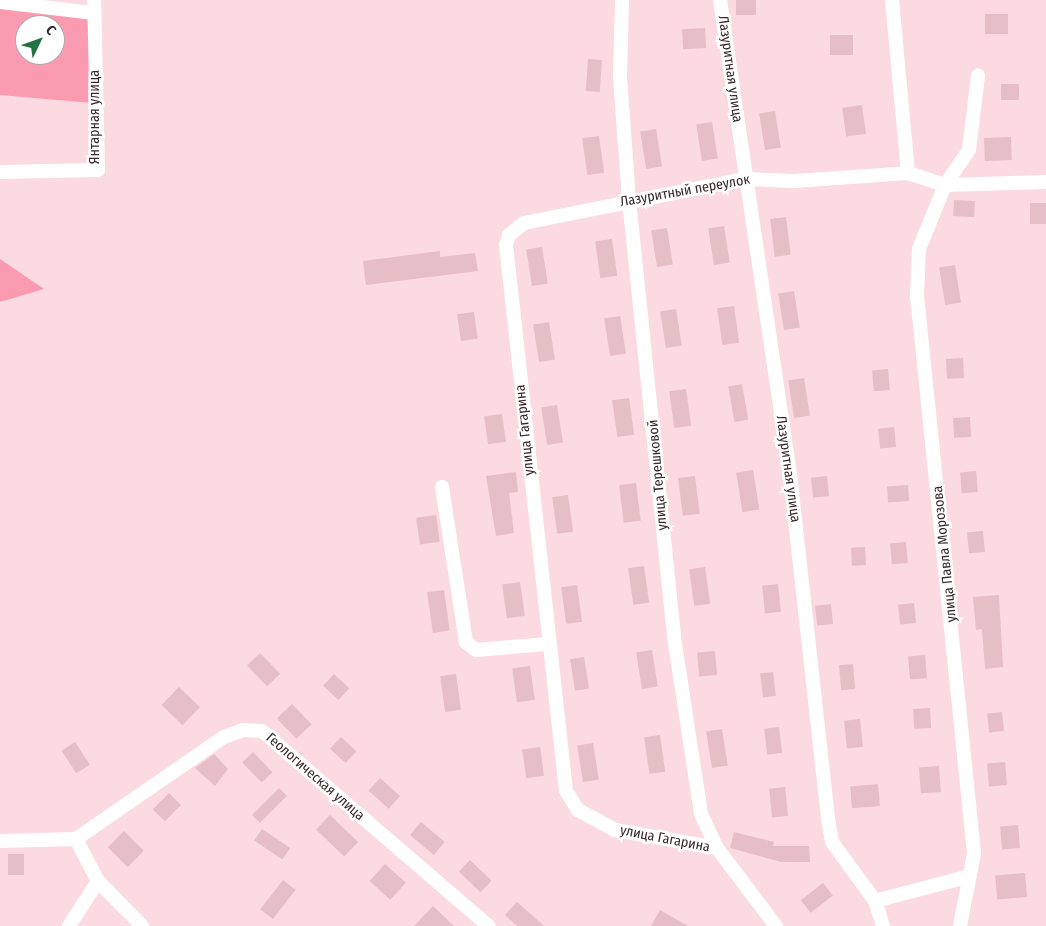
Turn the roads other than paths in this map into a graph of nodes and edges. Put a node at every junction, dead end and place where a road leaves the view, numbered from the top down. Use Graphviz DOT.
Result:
graph roads {
  1 [pos="622,0"];
  2 [pos="720,0"];
  3 [pos="892,0"];
  4 [pos="0,2"];
  5 [pos="94,6"];
  6 [pos="978,76"];
  7 [pos="0,172"];
  8 [pos="908,173"];
  9 [pos="744,179"];
  10 [pos="1046,182"];
  11 [pos="945,185"];
  12 [pos="629,200"];
  13 [pos="524,223"];
  14 [pos="442,487"];
  15 [pos="548,644"];
  16 [pos="76,839"];
  17 [pos="0,841"];
  18 [pos="717,848"];
  19 [pos="970,876"];
  20 [pos="98,881"];
  21 [pos="875,901"];
  22 [pos="69,926"];
  23 [pos="142,926"];
  24 [pos="489,926"];
  25 [pos="776,926"];
  26 [pos="883,926"];
  27 [pos="960,926"];
  1 -- 12 [label="street, улица Терешковой"];
  2 -- 9 [label="street, Лазуритная улица"];
  3 -- 8 [label="street"];
  4 -- 5 [label="street"];
  5 -- 7 [label="street, Янтарная улица"];
  6 -- 11 [label="street, улица Павла Морозова"];
  8 -- 9 [label="street, Лазуритный переулок"];
  8 -- 11 [label="street, Лазуритный переулок"];
  9 -- 12 [label="street, Лазуритный переулок"];
  9 -- 21 [label="street, Лазуритная улица"];
  10 -- 11 [label="street, Лазуритный переулок"];
  11 -- 19 [label="street, улица Павла Морозова"];
  12 -- 13 [label="street, Лазуритный переулок"];
  12 -- 18 [label="street, улица Терешковой"];
  13 -- 15 [label="street, улица Гагарина"];
  14 -- 15 [label="street"];
  15 -- 18 [label="street, улица Гагарина"];
  16 -- 17 [label="street"];
  16 -- 20 [label="street"];
  16 -- 24 [label="street, Геологическая улица"];
  18 -- 25 [label="street, улица Терешковой"];
  19 -- 21 [label="street"];
  19 -- 27 [label="street, улица Павла Морозова"];
  20 -- 22 [label="street"];
  20 -- 23 [label="street"];
  21 -- 26 [label="street, Лазуритная улица"];
}
